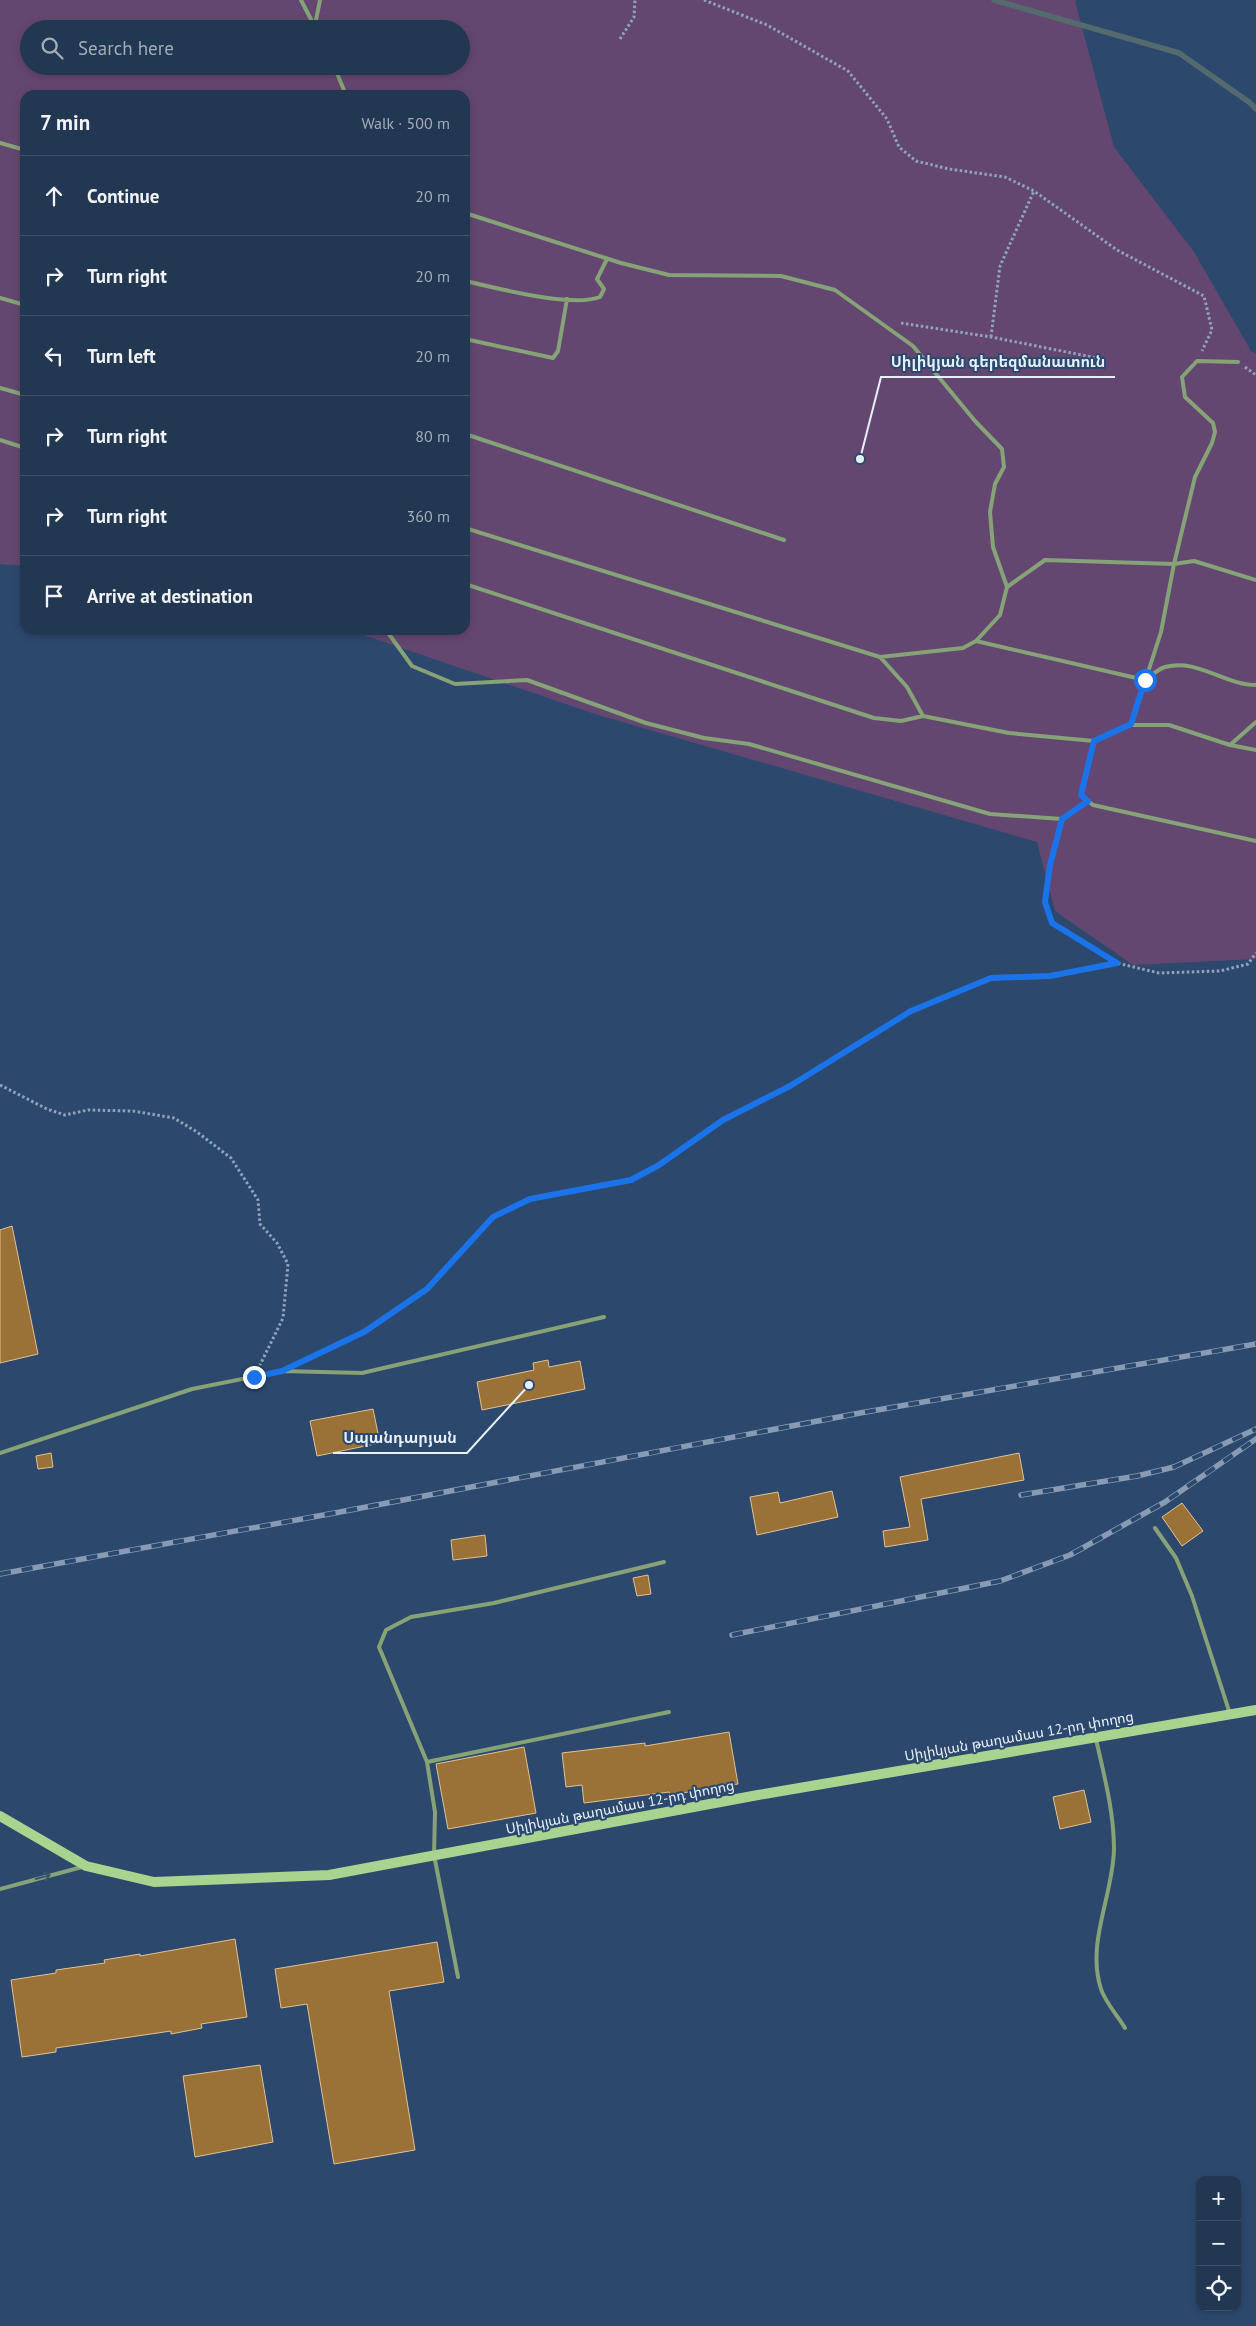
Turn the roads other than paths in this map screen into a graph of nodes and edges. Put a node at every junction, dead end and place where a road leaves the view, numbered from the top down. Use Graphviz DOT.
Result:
graph roads {
  1 [pos="301,0"];
  2 [pos="320,0"];
  3 [pos="312,20"];
  4 [pos="317,20"];
  5 [pos="338,75"];
  6 [pos="344,90"];
  7 [pos="0,143"];
  8 [pos="20,149"];
  9 [pos="470,215"];
  10 [pos="606,258"];
  11 [pos="470,282"];
  12 [pos="0,298"];
  13 [pos="567,299"];
  14 [pos="20,304"];
  15 [pos="470,340"];
  16 [pos="1238,362"];
  17 [pos="0,388"];
  18 [pos="20,394"];
  19 [pos="470,436"];
  20 [pos="0,440"];
  21 [pos="20,446"];
  22 [pos="470,530"];
  23 [pos="784,540"];
  24 [pos="1174,564"];
  25 [pos="1256,580"];
  26 [pos="470,586"];
  27 [pos="1007,586"];
  28 [pos="390,635"];
  29 [pos="976,641"];
  30 [pos="880,657"];
  31 [pos="1145,680"];
  32 [pos="1256,685"];
  33 [pos="923,716"];
  34 [pos="1256,722"];
  35 [pos="1131,724"];
  36 [pos="1094,741"];
  37 [pos="1230,744"];
  38 [pos="1256,750"];
  39 [pos="1062,819"];
  40 [pos="1256,841"];
  41 [pos="604,1317"];
  42 [pos="0,1453"];
  43 [pos="1155,1528"];
  44 [pos="664,1562"];
  45 [pos="1256,1710"];
  46 [pos="669,1712"];
  47 [pos="1230,1714"];
  48 [pos="1096,1737"];
  49 [pos="428,1762"];
  50 [pos="0,1816"];
  51 [pos="434,1855"];
  52 [pos="86,1866"];
  53 [pos="0,1889"];
  54 [pos="458,1977"];
  55 [pos="1125,2028"];
  1 -- 3 [label="lane"];
  2 -- 4 [label="lane"];
  5 -- 6 [label="lane"];
  7 -- 8 [label="lane"];
  9 -- 10 [label="lane"];
  10 -- 13 [label="lane"];
  10 -- 27 [label="lane"];
  11 -- 13 [label="lane"];
  12 -- 14 [label="lane"];
  13 -- 15 [label="lane"];
  16 -- 24 [label="lane"];
  17 -- 18 [label="lane"];
  19 -- 23 [label="lane"];
  20 -- 21 [label="lane"];
  22 -- 30 [label="lane"];
  24 -- 25 [label="lane"];
  24 -- 27 [label="lane"];
  24 -- 31 [label="lane"];
  26 -- 33 [label="lane"];
  27 -- 29 [label="lane"];
  28 -- 39 [label="lane"];
  29 -- 30 [label="lane"];
  29 -- 31 [label="lane"];
  30 -- 33 [label="lane"];
  31 -- 32 [label="lane"];
  31 -- 35 [label="lane"];
  33 -- 36 [label="lane"];
  34 -- 37 [label="lane"];
  35 -- 36 [label="lane"];
  35 -- 37 [label="lane"];
  36 -- 40 [label="lane"];
  37 -- 38 [label="lane"];
  41 -- 42 [label="lane"];
  43 -- 47 [label="lane"];
  44 -- 49 [label="lane"];
  45 -- 47 [label="main road, Սիլիկյան թաղամաս 12-րդ փողոց"];
  46 -- 49 [label="lane"];
  47 -- 48 [label="main road, Սիլիկյան թաղամաս 12-րդ փողոց"];
  48 -- 51 [label="main road, Սիլիկյան թաղամաս 12-րդ փողոց"];
  48 -- 55 [label="lane"];
  49 -- 51 [label="lane"];
  50 -- 52 [label="main road, Սիլիկյան թաղամաս 12-րդ փողոց"];
  51 -- 52 [label="main road, Սիլիկյան թաղամաս 12-րդ փողոց"];
  51 -- 54 [label="lane"];
  53 -- 52 [label="lane, one-way"];
}
